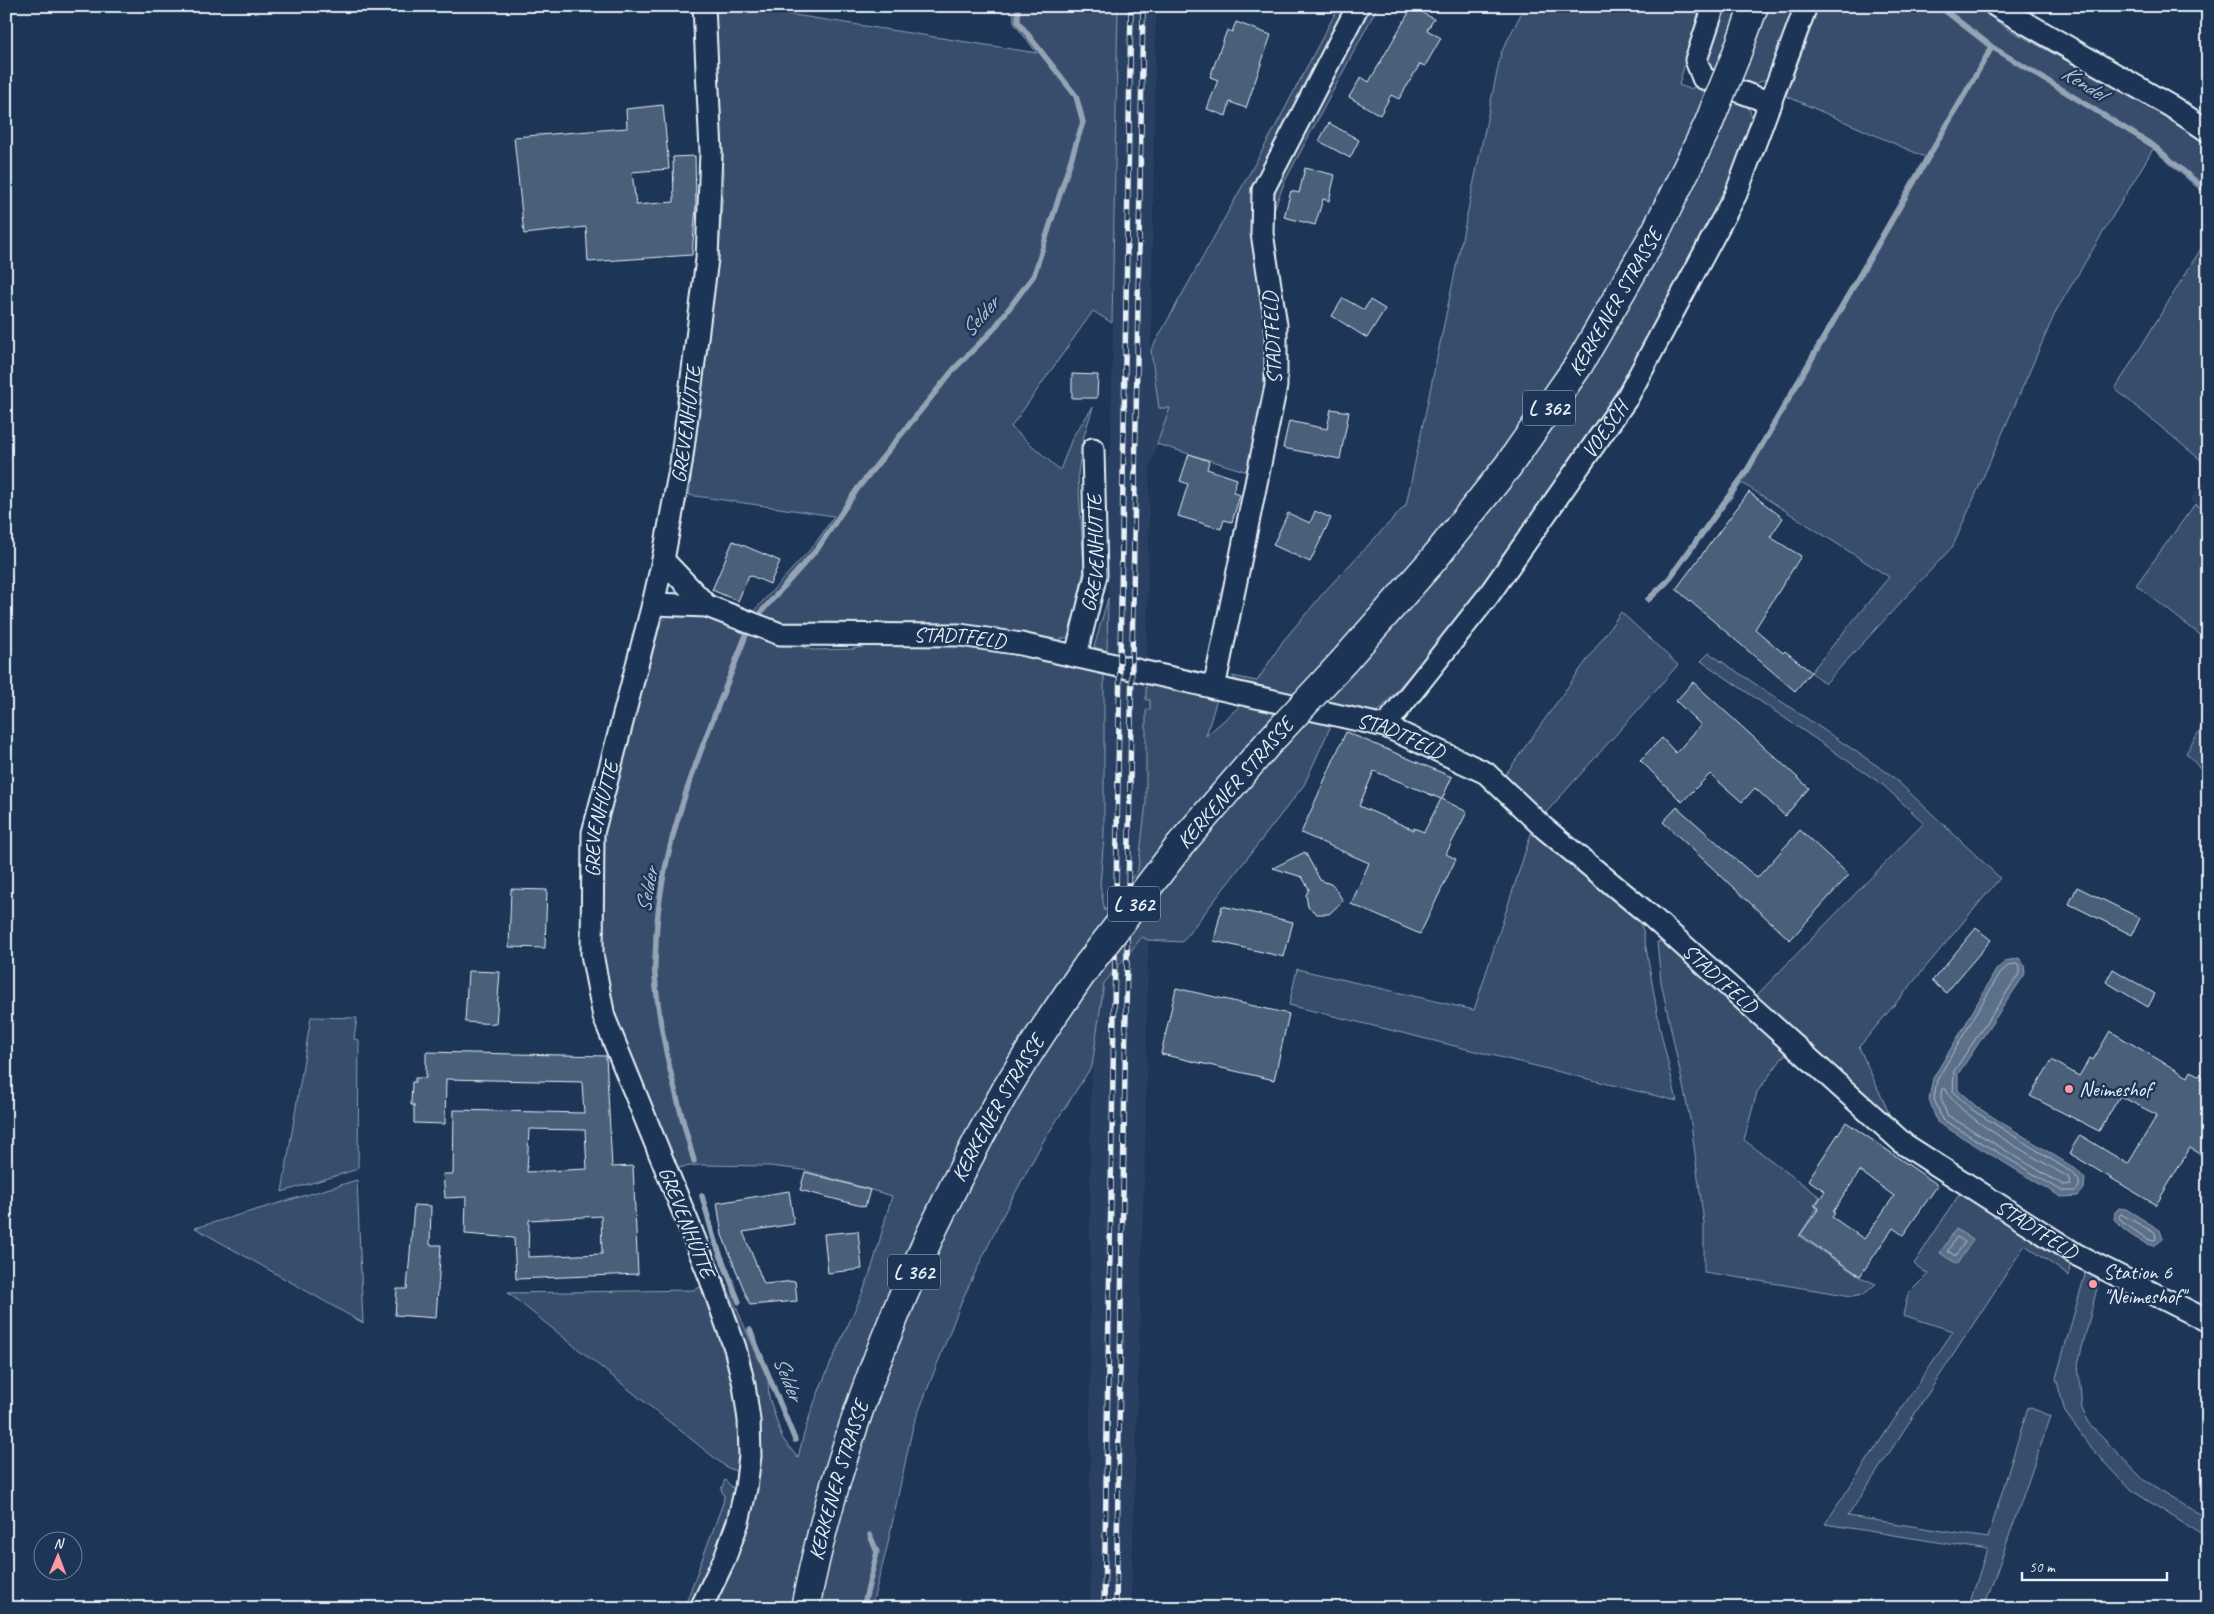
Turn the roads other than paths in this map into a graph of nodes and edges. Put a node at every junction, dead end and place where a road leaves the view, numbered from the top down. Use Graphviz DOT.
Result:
graph roads {
  1 [pos="704,6"];
  2 [pos="1358,6"];
  3 [pos="1714,6"];
  4 [pos="1754,6"];
  5 [pos="1806,6"];
  6 [pos="1996,6"];
  7 [pos="1771,103"];
  8 [pos="2208,131"];
  9 [pos="1093,449"];
  10 [pos="663,560"];
  11 [pos="653,604"];
  12 [pos="707,606"];
  13 [pos="1076,655"];
  14 [pos="1214,688"];
  15 [pos="1385,726"];
  16 [pos="2208,1321"];
  17 [pos="701,1608"];
  18 [pos="805,1608"];
  1 -- 10 [label="street, GREVENHÜTTE"];
  2 -- 14 [label="street, STADTFELD"];
  3 -- 7 [label="street"];
  4 -- 18 [label="main road, KERKENER STRASSE / L 362, bridge"];
  5 -- 7 [label="street, VOESCH"];
  6 -- 8 [label="street"];
  7 -- 15 [label="street, VOESCH"];
  9 -- 13 [label="street, GREVENHÜTTE"];
  10 -- 11 [label="street, GREVENHÜTTE"];
  10 -- 12 [label="street, STADTFELD"];
  11 -- 12 [label="street, STADTFELD"];
  11 -- 17 [label="street, GREVENHÜTTE"];
  12 -- 13 [label="street, STADTFELD"];
  13 -- 14 [label="street, STADTFELD"];
  14 -- 15 [label="street, STADTFELD"];
  15 -- 16 [label="street, STADTFELD"];
}
